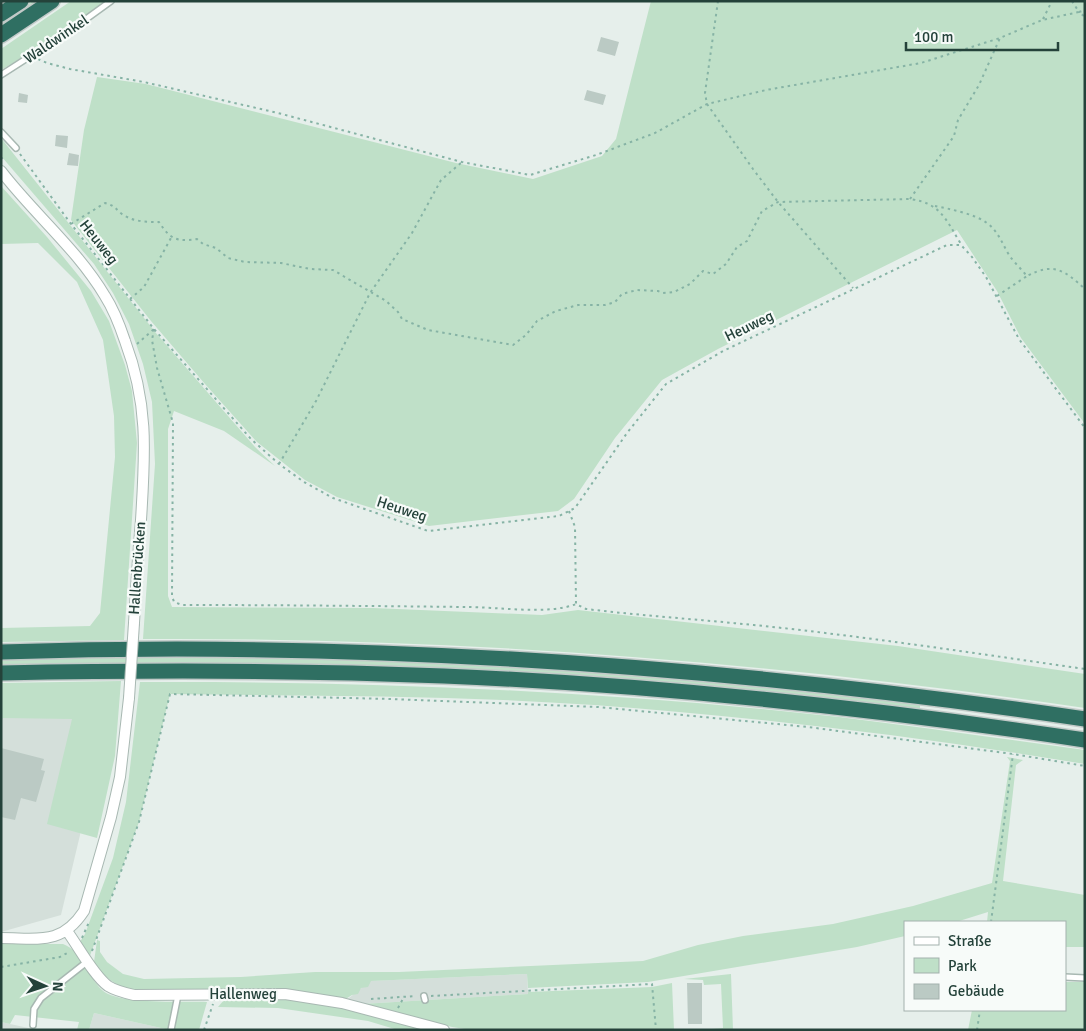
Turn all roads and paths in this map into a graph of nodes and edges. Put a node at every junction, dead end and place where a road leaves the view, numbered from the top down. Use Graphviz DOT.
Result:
graph roads {
  1 [pos="21,1"];
  2 [pos="52,1"];
  3 [pos="111,1"];
  4 [pos="718,1"];
  5 [pos="1052,1"];
  6 [pos="1072,1"];
  7 [pos="1085,10"];
  8 [pos="1079,12"];
  9 [pos="1,14"];
  10 [pos="1085,17"];
  11 [pos="1042,20"];
  12 [pos="1,35"];
  13 [pos="1000,38"];
  14 [pos="32,56"];
  15 [pos="1,75"];
  16 [pos="707,104"];
  17 [pos="1,132"];
  18 [pos="16,148"];
  19 [pos="462,162"];
  20 [pos="1,171"];
  21 [pos="910,199"];
  22 [pos="778,202"];
  23 [pos="935,206"];
  24 [pos="71,224"];
  25 [pos="171,238"];
  26 [pos="961,244"];
  27 [pos="1027,276"];
  28 [pos="854,288"];
  29 [pos="1085,289"];
  30 [pos="370,293"];
  31 [pos="997,296"];
  32 [pos="130,298"];
  33 [pos="154,329"];
  34 [pos="135,346"];
  35 [pos="1085,428"];
  36 [pos="279,464"];
  37 [pos="569,511"];
  38 [pos="576,604"];
  39 [pos="1,652"];
  40 [pos="1085,669"];
  41 [pos="1,673"];
  42 [pos="1085,719"];
  43 [pos="1085,740"];
  44 [pos="1013,754"];
  45 [pos="1085,766"];
  46 [pos="991,921"];
  47 [pos="68,931"];
  48 [pos="1,938"];
  49 [pos="78,945"];
  50 [pos="88,961"];
  51 [pos="1,967"];
  52 [pos="1066,977"];
  53 [pos="1085,978"];
  54 [pos="178,994"];
  55 [pos="217,994"];
  56 [pos="370,1000"];
  57 [pos="980,1011"];
  58 [pos="33,1024"];
  59 [pos="171,1030"];
  60 [pos="204,1030"];
  61 [pos="444,1030"];
  62 [pos="656,1030"];
  63 [pos="977,1030"];
  1 -- 9 [label="highway"];
  2 -- 12 [label="highway"];
  3 -- 14 [label="lane, Waldwinkel"];
  4 -- 16 [label="path"];
  5 -- 11 [label="path"];
  6 -- 8 [label="path"];
  7 -- 8 [label="path"];
  8 -- 10 [label="path"];
  8 -- 11 [label="path"];
  11 -- 13 [label="path"];
  13 -- 16 [label="path"];
  13 -- 21 [label="path"];
  14 -- 15 [label="lane, Waldwinkel"];
  14 -- 19 [label="path"];
  16 -- 19 [label="path"];
  16 -- 22 [label="path"];
  17 -- 18 [label="lane"];
  18 -- 24 [label="path, Heuweg"];
  19 -- 30 [label="path"];
  20 -- 47 [label="street, Hallenbrücken, bridge"];
  21 -- 22 [label="path"];
  21 -- 23 [label="path"];
  22 -- 28 [label="path"];
  22 -- 30 [label="path"];
  23 -- 26 [label="path"];
  23 -- 27 [label="path"];
  24 -- 25 [label="path"];
  24 -- 32 [label="path, Heuweg"];
  25 -- 30 [label="path"];
  25 -- 32 [label="path"];
  26 -- 28 [label="path, Heuweg"];
  26 -- 31 [label="path"];
  27 -- 29 [label="path"];
  27 -- 31 [label="path"];
  28 -- 37 [label="path, Heuweg"];
  30 -- 36 [label="path"];
  31 -- 35 [label="path"];
  32 -- 33 [label="path, Heuweg"];
  33 -- 34 [label="path"];
  33 -- 36 [label="path, Heuweg"];
  33 -- 38 [label="path"];
  36 -- 37 [label="path, Heuweg"];
  37 -- 38 [label="path"];
  38 -- 40 [label="path"];
  39 -- 42 [label="highway"];
  41 -- 43 [label="highway"];
  44 -- 45 [label="path"];
  44 -- 46 [label="path"];
  44 -- 50 [label="path"];
  47 -- 48 [label="street"];
  47 -- 49 [label="street, Hallenweg"];
  49 -- 50 [label="street, Hallenweg"];
  49 -- 51 [label="path"];
  50 -- 54 [label="street, Hallenweg"];
  50 -- 58 [label="lane"];
  52 -- 53 [label="lane"];
  54 -- 55 [label="street, Hallenweg"];
  54 -- 59 [label="lane"];
  55 -- 60 [label="path"];
  55 -- 61 [label="street, Hallenweg"];
  56 -- 62 [label="path"];
  57 -- 63 [label="path"];
}
